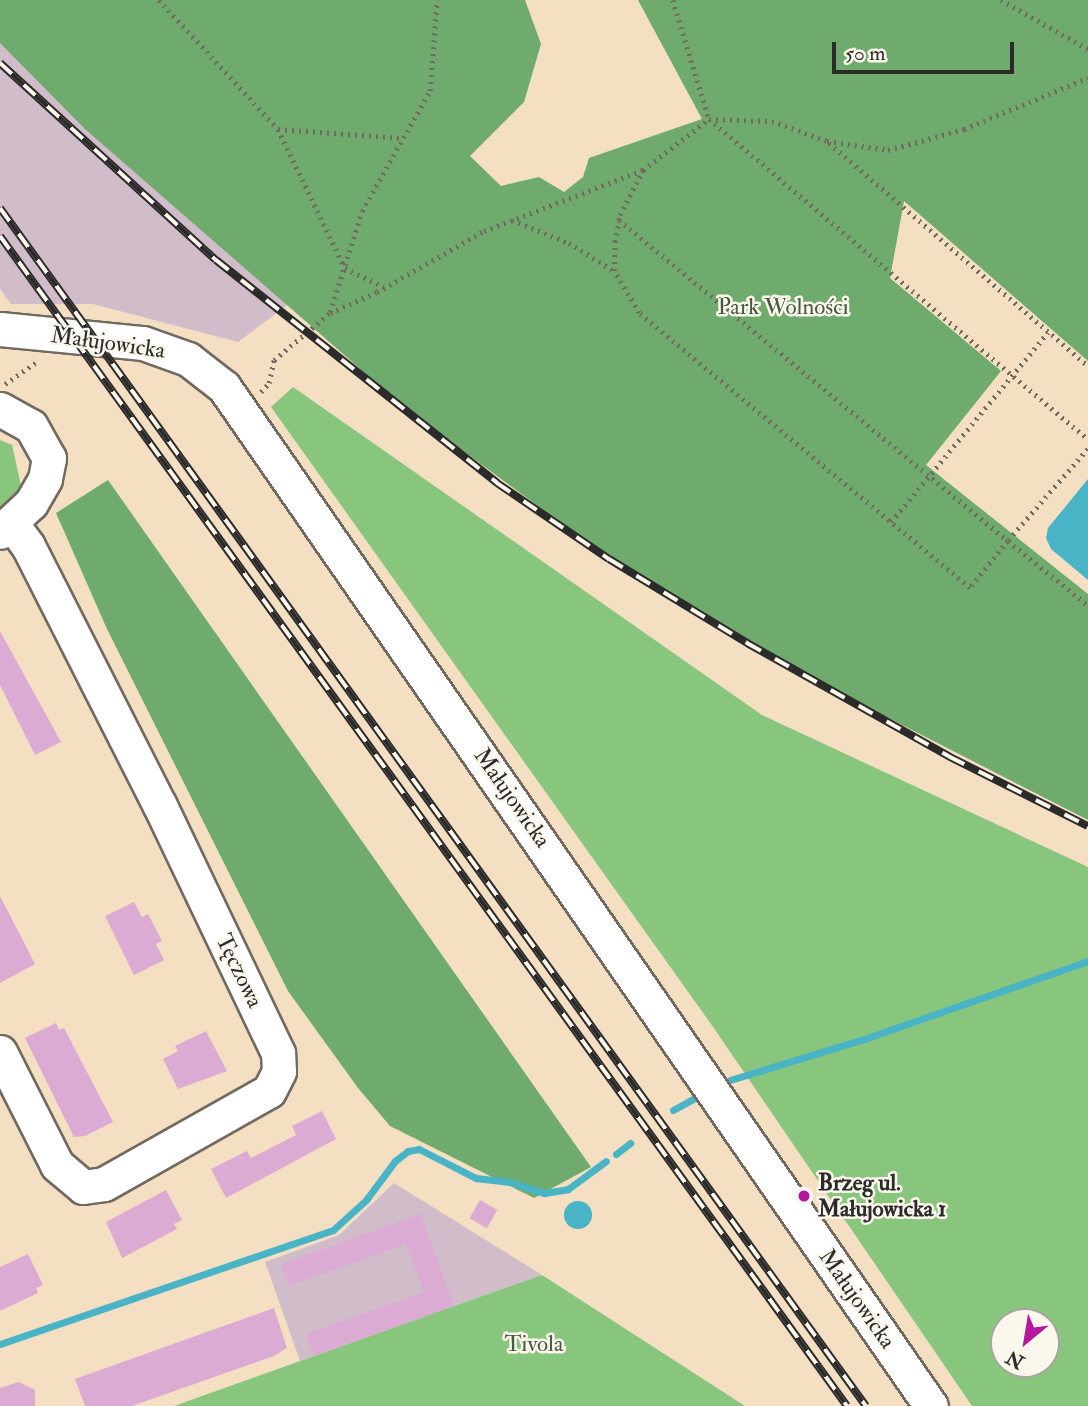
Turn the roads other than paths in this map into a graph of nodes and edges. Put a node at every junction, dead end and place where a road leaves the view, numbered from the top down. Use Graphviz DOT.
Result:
graph roads {
  1 [pos="0,330"];
  2 [pos="0,409"];
  3 [pos="5,527"];
  4 [pos="0,1052"];
  5 [pos="931,1406"];
  1 -- 5 [label="street, Małujowicka"];
  2 -- 3 [label="street"];
  3 -- 4 [label="street, Tęczowa"];
}
